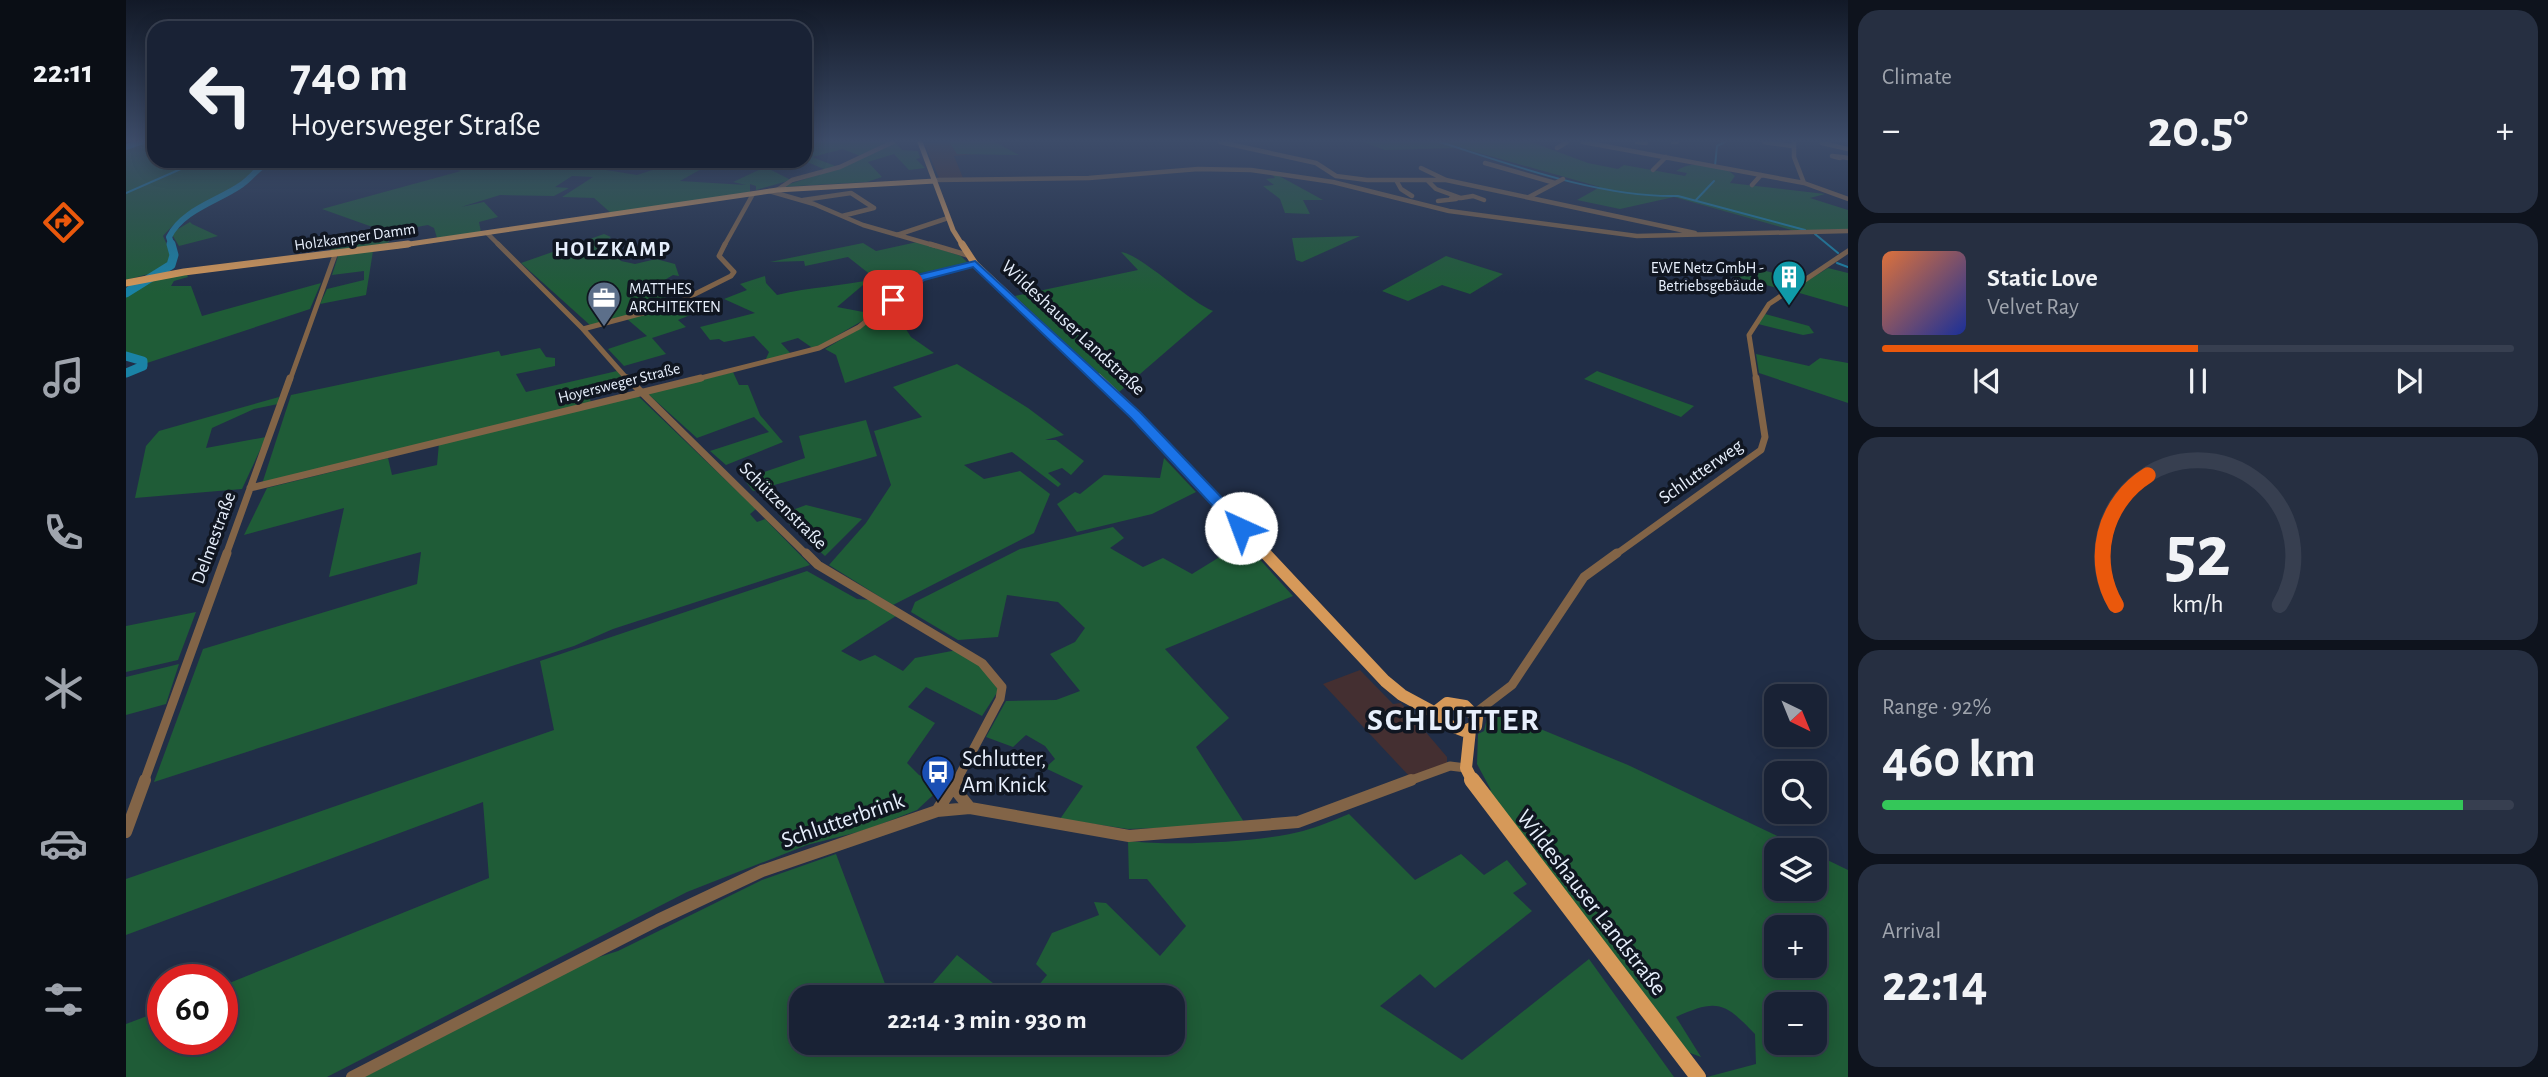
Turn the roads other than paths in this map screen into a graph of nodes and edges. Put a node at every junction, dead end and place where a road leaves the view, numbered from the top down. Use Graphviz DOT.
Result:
graph roads {
  1 [pos="762,192"];
  2 [pos="774,192"];
  3 [pos="939,192"];
  4 [pos="1371,192"];
  5 [pos="1408,192"];
  6 [pos="1443,192"];
  7 [pos="1506,192"];
  8 [pos="1537,192"];
  9 [pos="1829,192"];
  10 [pos="753,194"];
  11 [pos="1412,196"];
  12 [pos="1529,197"];
  13 [pos="1456,198"];
  14 [pos="1848,199"];
  15 [pos="802,200"];
  16 [pos="1484,200"];
  17 [pos="1438,201"];
  18 [pos="842,216"];
  19 [pos="948,218"];
  20 [pos="1848,231"];
  21 [pos="487,233"];
  22 [pos="897,235"];
  23 [pos="1702,235"];
  24 [pos="335,255"];
  25 [pos="1845,256"];
  26 [pos="971,259"];
  27 [pos="130,282"];
  28 [pos="583,329"];
  29 [pos="639,392"];
  30 [pos="250,488"];
  31 [pos="1470,710"];
  32 [pos="1439,711"];
  33 [pos="1464,730"];
  34 [pos="1466,768"];
  35 [pos="954,788"];
  36 [pos="970,808"];
  37 [pos="937,811"];
  38 [pos="126,832"];
  39 [pos="352,1077"];
  40 [pos="1698,1077"];
  1 -- 10 [label="main road, Holzkamper Damm"];
  2 -- 15 [label="street"];
  3 -- 19 [label="main road, Wildeshauser Landstraße"];
  4 -- 23 [label="street"];
  5 -- 11 [label="street"];
  6 -- 13 [label="street"];
  7 -- 12 [label="street"];
  8 -- 12 [label="street"];
  9 -- 14 [label="street"];
  10 -- 21 [label="main road, Holzkamper Damm"];
  10 -- 28 [label="street"];
  12 -- 23 [label="street"];
  13 -- 16 [label="street"];
  13 -- 17 [label="street"];
  15 -- 18 [label="street"];
  15 -- 18 [label="street"];
  18 -- 22 [label="street"];
  19 -- 22 [label="street"];
  19 -- 26 [label="main road, Wildeshauser Landstraße"];
  20 -- 23 [label="street"];
  21 -- 24 [label="main road, Holzkamper Damm"];
  21 -- 28 [label="street, Schützenstraße"];
  22 -- 26 [label="street"];
  24 -- 27 [label="main road, Holzkamper Damm"];
  24 -- 30 [label="street, Delmestraße"];
  25 -- 31 [label="street, Schlutterweg"];
  26 -- 29 [label="street, Hoyersweger Straße"];
  26 -- 32 [label="main road, Wildeshauser Landstraße"];
  28 -- 29 [label="street, Schützenstraße"];
  29 -- 30 [label="street, Hoyersweger Straße"];
  29 -- 35 [label="street, Schützenstraße"];
  30 -- 38 [label="street, Delmestraße"];
  31 -- 32 [label="main road"];
  31 -- 33 [label="main road"];
  32 -- 33 [label="main road, Wildeshauser Landstraße"];
  33 -- 34 [label="main road"];
  34 -- 36 [label="street, Schlutterbrink"];
  34 -- 40 [label="main road, Wildeshauser Landstraße"];
  35 -- 36 [label="street"];
  35 -- 37 [label="street, Schützenstraße"];
  36 -- 37 [label="street, Schlutterbrink"];
  37 -- 39 [label="street, Schlutterbrink"];
}
